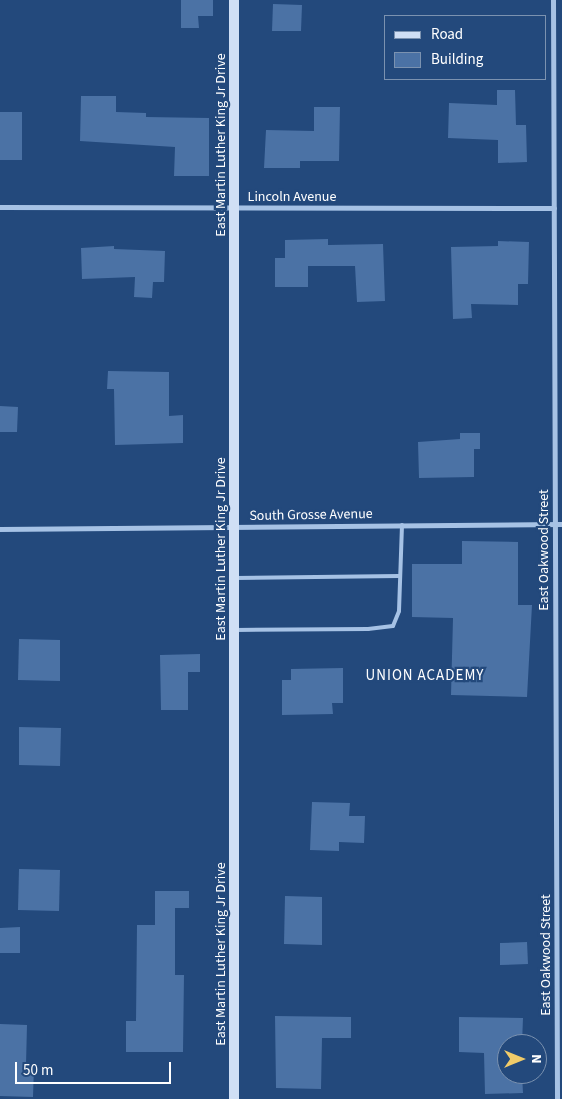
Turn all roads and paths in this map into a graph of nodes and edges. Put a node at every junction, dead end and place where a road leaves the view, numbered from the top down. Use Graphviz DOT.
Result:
graph roads {
  1 [pos="234,0"];
  2 [pos="553,0"];
  3 [pos="0,207"];
  4 [pos="235,208"];
  5 [pos="554,208"];
  6 [pos="554,224"];
  7 [pos="562,224"];
  8 [pos="555,524"];
  9 [pos="562,524"];
  10 [pos="402,525"];
  11 [pos="235,527"];
  12 [pos="0,529"];
  13 [pos="399,576"];
  14 [pos="235,578"];
  15 [pos="235,630"];
  16 [pos="234,1099"];
  17 [pos="557,1099"];
  1 -- 4 [label="street, East Martin Luther King Jr Drive"];
  2 -- 5 [label="street, East Oakwood Street"];
  3 -- 4 [label="street, Lincoln Avenue"];
  4 -- 5 [label="street, Lincoln Avenue"];
  4 -- 11 [label="street, East Martin Luther King Jr Drive"];
  5 -- 6 [label="street, East Oakwood Street"];
  6 -- 7 [label="street"];
  6 -- 8 [label="street, East Oakwood Street"];
  8 -- 9 [label="street, South Grosse Avenue"];
  8 -- 10 [label="street, South Grosse Avenue"];
  8 -- 17 [label="street, East Oakwood Street"];
  10 -- 11 [label="street, South Grosse Avenue"];
  10 -- 13 [label="lane"];
  11 -- 12 [label="street, South Grosse Avenue"];
  11 -- 14 [label="street, East Martin Luther King Jr Drive"];
  13 -- 14 [label="lane"];
  13 -- 15 [label="lane"];
  14 -- 15 [label="street, East Martin Luther King Jr Drive"];
  15 -- 16 [label="street, East Martin Luther King Jr Drive"];
}
